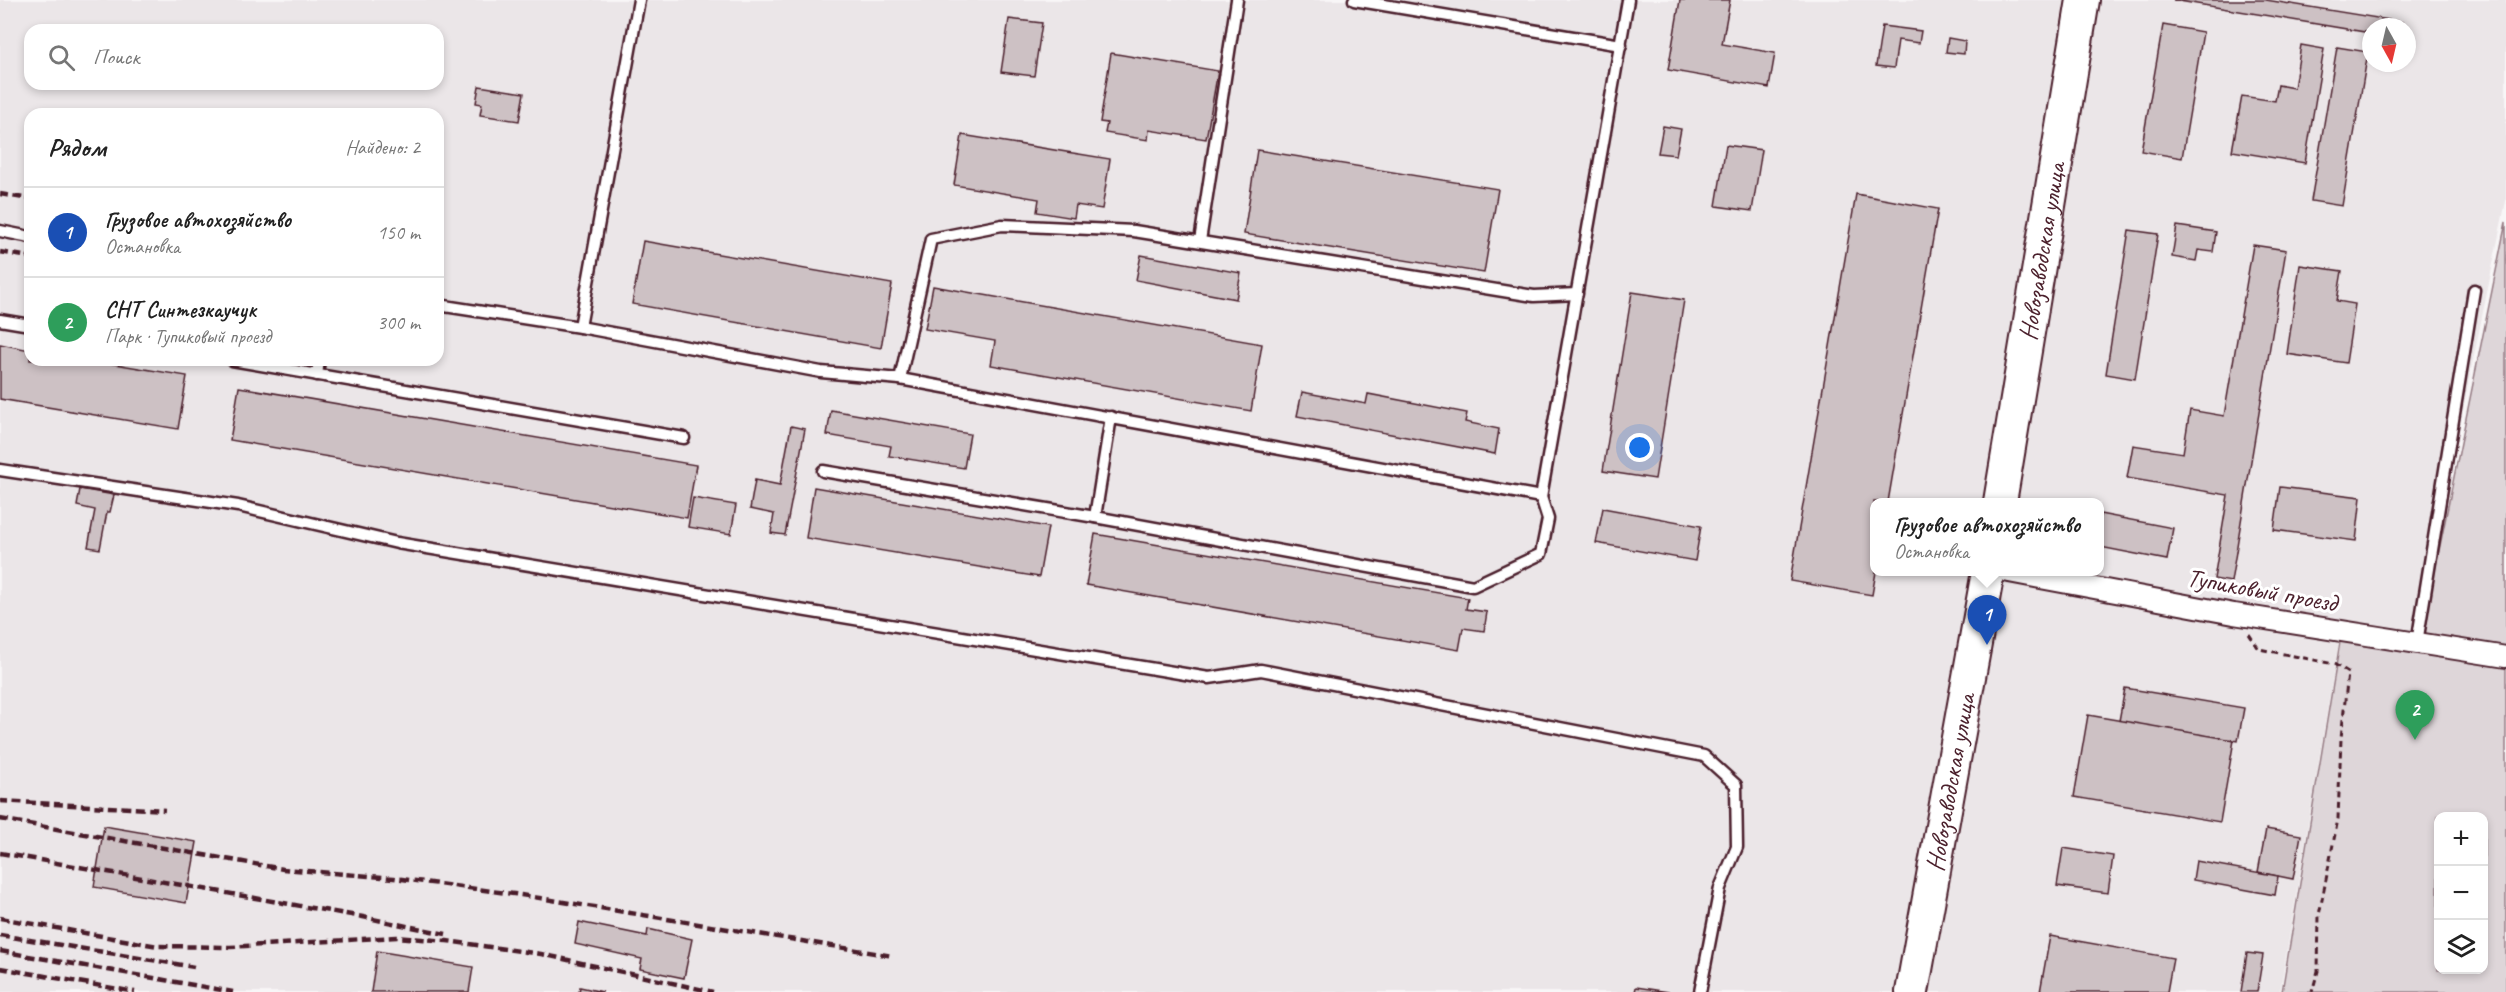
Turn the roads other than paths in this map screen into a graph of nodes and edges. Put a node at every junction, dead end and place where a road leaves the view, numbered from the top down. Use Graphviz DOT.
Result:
graph roads {
  1 [pos="639,0"];
  2 [pos="1237,0"];
  3 [pos="1354,0"];
  4 [pos="1628,0"];
  5 [pos="2083,0"];
  6 [pos="1622,45"];
  7 [pos="0,231"];
  8 [pos="24,236"];
  9 [pos="1200,242"];
  10 [pos="2474,290"];
  11 [pos="1577,294"];
  12 [pos="444,306"];
  13 [pos="0,320"];
  14 [pos="24,324"];
  15 [pos="580,327"];
  16 [pos="266,366"];
  17 [pos="318,366"];
  18 [pos="317,375"];
  19 [pos="900,379"];
  20 [pos="1112,417"];
  21 [pos="684,438"];
  22 [pos="0,470"];
  23 [pos="823,471"];
  24 [pos="1541,497"];
  25 [pos="2001,498"];
  26 [pos="1095,517"];
  27 [pos="1987,576"];
  28 [pos="2030,576"];
  29 [pos="2417,644"];
  30 [pos="2506,657"];
  31 [pos="1700,992"];
  32 [pos="1912,992"];
  1 -- 15 [label="lane"];
  2 -- 9 [label="lane"];
  3 -- 6 [label="lane"];
  4 -- 6 [label="lane"];
  5 -- 25 [label="main road, Новозаводская улица"];
  6 -- 11 [label="lane"];
  7 -- 8 [label="lane"];
  9 -- 11 [label="lane"];
  9 -- 19 [label="lane"];
  10 -- 29 [label="lane"];
  11 -- 24 [label="lane"];
  12 -- 15 [label="lane"];
  13 -- 14 [label="lane"];
  15 -- 19 [label="lane"];
  16 -- 18 [label="lane"];
  17 -- 18 [label="lane"];
  18 -- 21 [label="lane"];
  19 -- 20 [label="lane"];
  20 -- 24 [label="lane"];
  20 -- 26 [label="lane"];
  22 -- 31 [label="lane"];
  23 -- 26 [label="lane"];
  24 -- 26 [label="lane"];
  27 -- 32 [label="main road, Новозаводская улица"];
  28 -- 29 [label="street, Тупиковый проезд"];
  29 -- 30 [label="street, Тупиковый проезд"];
}
